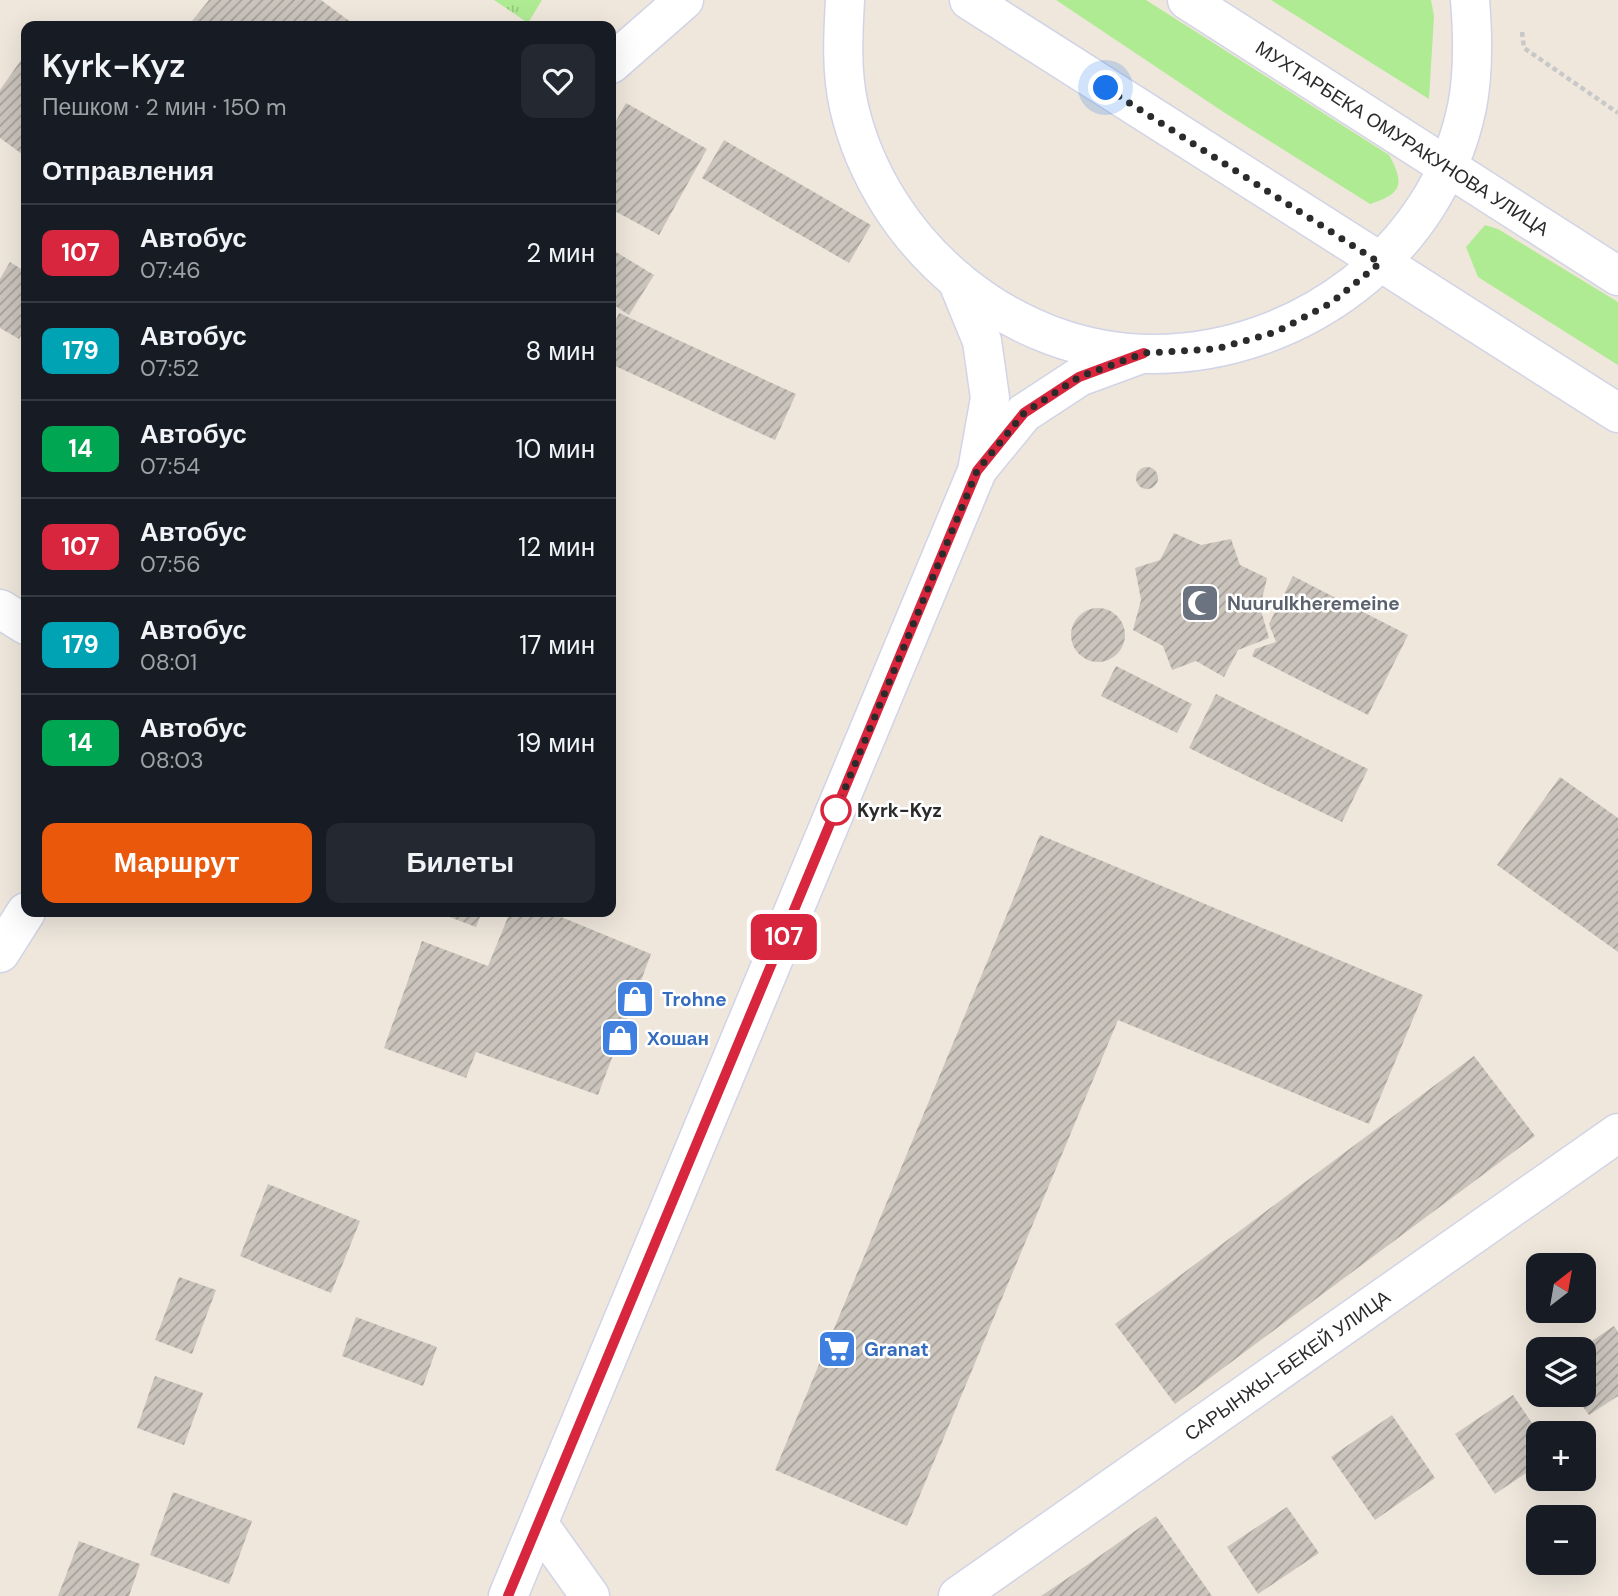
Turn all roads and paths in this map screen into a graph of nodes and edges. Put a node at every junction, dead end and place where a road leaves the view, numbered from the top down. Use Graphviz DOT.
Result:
graph roads {
  1 [pos="684,0"];
  2 [pos="845,0"];
  3 [pos="969,0"];
  4 [pos="1187,0"];
  5 [pos="1470,0"];
  6 [pos="1520,24"];
  7 [pos="616,60"];
  8 [pos="1618,113"];
  9 [pos="1446,167"];
  10 [pos="1380,263"];
  11 [pos="1618,276"];
  12 [pos="957,280"];
  13 [pos="1144,353"];
  14 [pos="1618,413"];
  15 [pos="977,471"];
  16 [pos="0,609"];
  17 [pos="21,622"];
  18 [pos="23,917"];
  19 [pos="0,953"];
  20 [pos="1618,1133"];
  21 [pos="540,1526"];
  22 [pos="508,1596"];
  23 [pos="590,1596"];
  24 [pos="958,1596"];
  1 -- 7 [label="street"];
  2 -- 12 [label="street"];
  3 -- 10 [label="street"];
  4 -- 9 [label="street, МУХТАРБЕКА ОМУРАКУНОВА УЛИЦА"];
  5 -- 9 [label="street"];
  6 -- 8 [label="path"];
  9 -- 10 [label="street"];
  9 -- 11 [label="street, МУХТАРБЕКА ОМУРАКУНОВА УЛИЦА"];
  10 -- 13 [label="street"];
  10 -- 14 [label="street"];
  12 -- 13 [label="street"];
  12 -- 15 [label="street"];
  13 -- 15 [label="street"];
  15 -- 21 [label="street"];
  16 -- 17 [label="street"];
  18 -- 19 [label="street"];
  20 -- 24 [label="street, САРЫНЖЫ-БЕКЕЙ УЛИЦА"];
  21 -- 22 [label="street"];
  21 -- 23 [label="street"];
}
